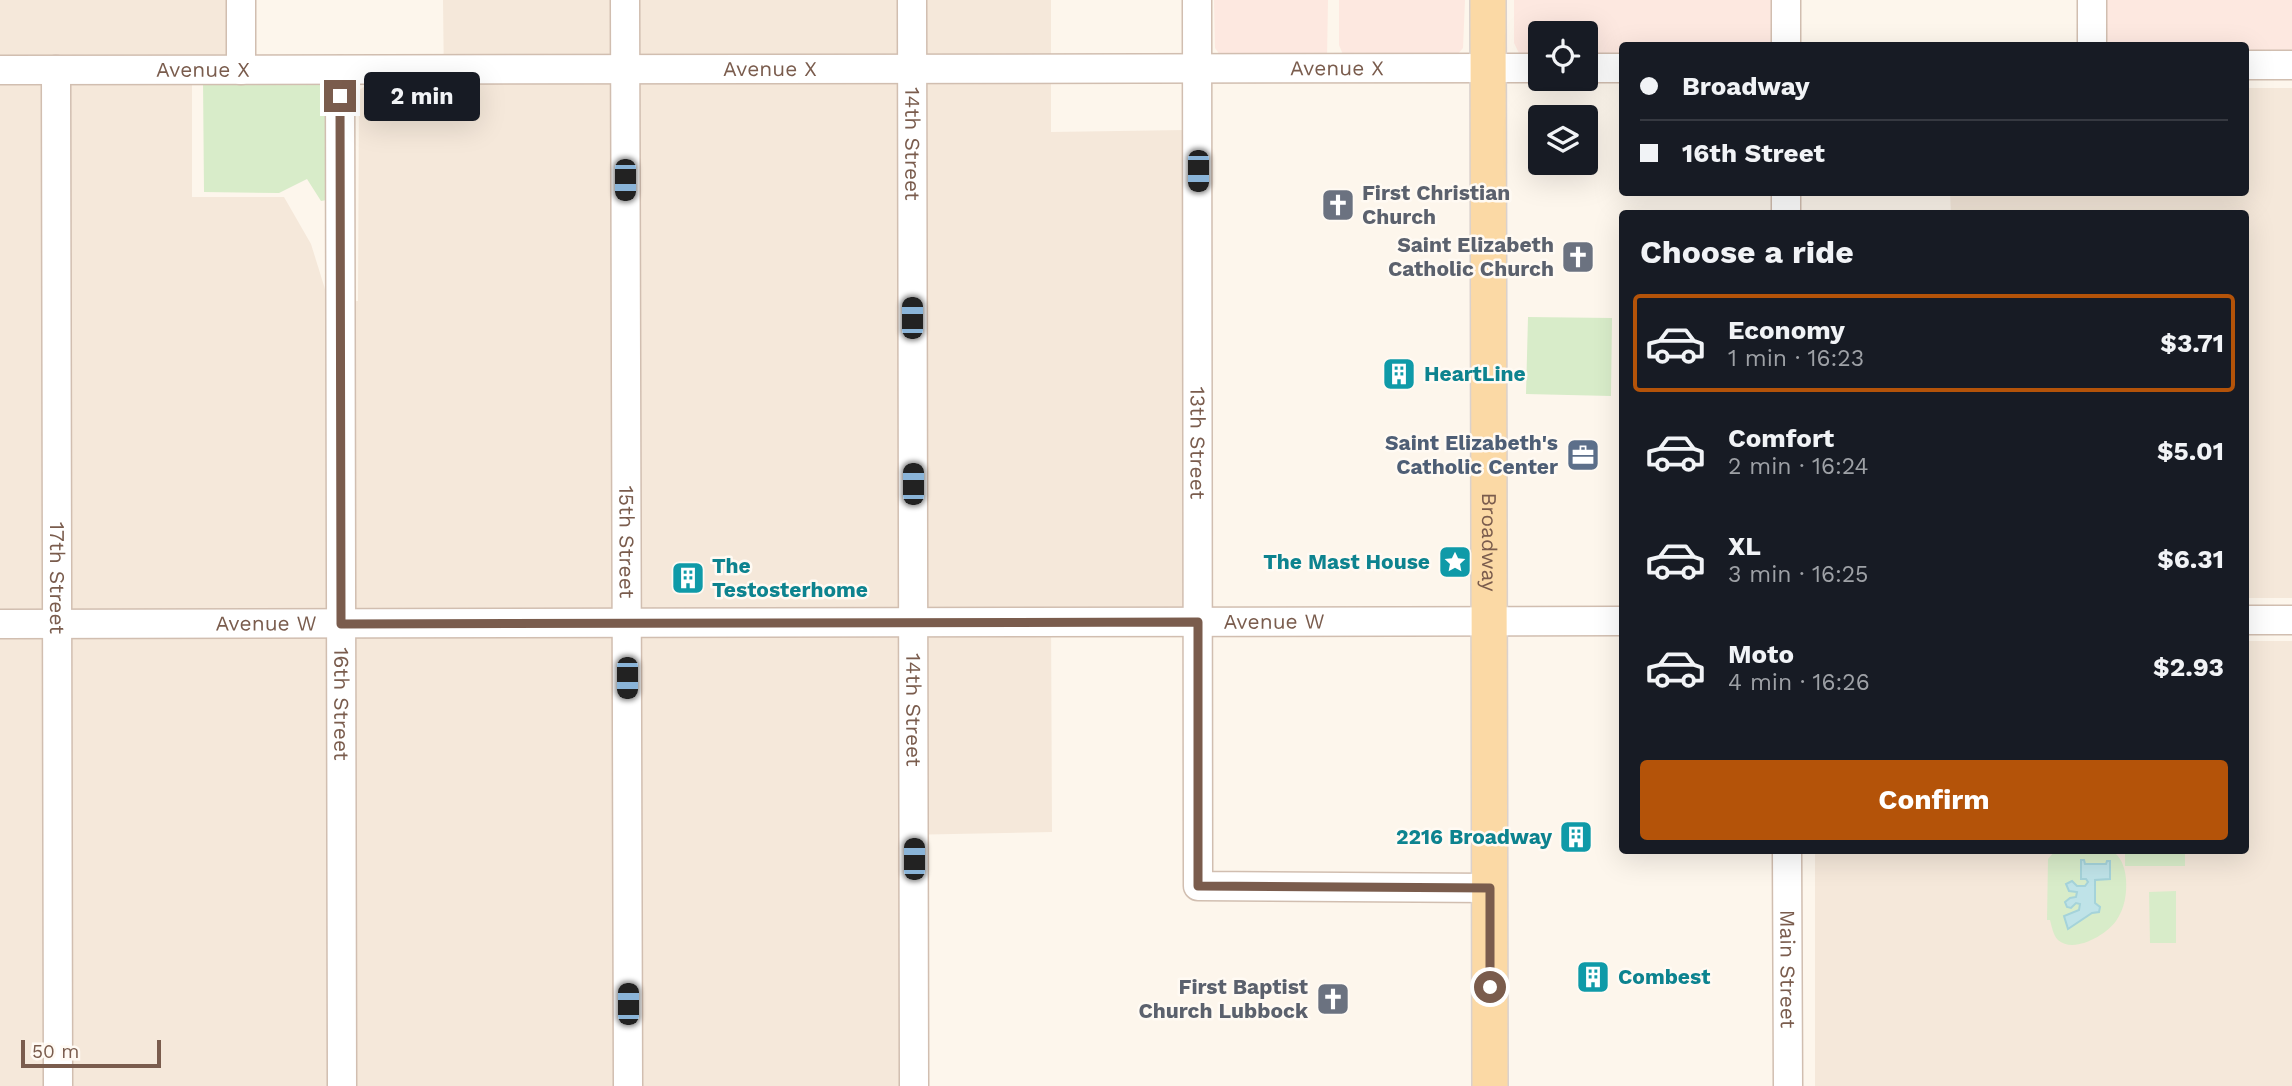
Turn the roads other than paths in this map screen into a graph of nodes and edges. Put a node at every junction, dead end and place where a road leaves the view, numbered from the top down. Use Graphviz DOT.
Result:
graph roads {
  1 [pos="241,0"];
  2 [pos="625,0"];
  3 [pos="912,0"];
  4 [pos="1197,0"];
  5 [pos="1488,0"];
  6 [pos="1786,0"];
  7 [pos="2092,0"];
  8 [pos="1786,42"];
  9 [pos="2092,42"];
  10 [pos="2249,65"];
  11 [pos="2292,65"];
  12 [pos="1198,68"];
  13 [pos="1489,68"];
  14 [pos="1528,68"];
  15 [pos="1598,68"];
  16 [pos="1619,68"];
  17 [pos="625,69"];
  18 [pos="912,69"];
  19 [pos="340,70"];
  20 [pos="0,71"];
  21 [pos="56,71"];
  22 [pos="241,71"];
  23 [pos="2249,620"];
  24 [pos="2292,620"];
  25 [pos="1619,621"];
  26 [pos="913,622"];
  27 [pos="1198,622"];
  28 [pos="1490,622"];
  29 [pos="627,623"];
  30 [pos="0,624"];
  31 [pos="57,624"];
  32 [pos="341,624"];
  33 [pos="1787,854"];
  34 [pos="1490,888"];
  35 [pos="58,1086"];
  36 [pos="342,1086"];
  37 [pos="628,1086"];
  38 [pos="914,1086"];
  39 [pos="1490,1086"];
  40 [pos="1788,1086"];
  1 -- 22 [label="street"];
  2 -- 17 [label="street, 15th Street"];
  3 -- 18 [label="street, 14th Street"];
  4 -- 12 [label="street, 13th Street"];
  5 -- 13 [label="main road, Broadway"];
  6 -- 8 [label="street"];
  7 -- 9 [label="street"];
  10 -- 11 [label="street"];
  12 -- 13 [label="street, Avenue X"];
  12 -- 18 [label="street, Avenue X"];
  12 -- 27 [label="street, 13th Street"];
  13 -- 14 [label="street, Avenue X"];
  13 -- 28 [label="main road, Broadway"];
  15 -- 16 [label="street"];
  17 -- 18 [label="street, Avenue X"];
  17 -- 19 [label="street, Avenue X"];
  17 -- 29 [label="street, 15th Street"];
  18 -- 26 [label="street, 14th Street"];
  19 -- 22 [label="street, Avenue X"];
  19 -- 32 [label="street, 16th Street"];
  20 -- 21 [label="street, Avenue X"];
  21 -- 22 [label="street, Avenue X"];
  21 -- 31 [label="street, 17th Street"];
  23 -- 24 [label="street"];
  25 -- 28 [label="street, Avenue W"];
  26 -- 27 [label="street, Avenue W"];
  26 -- 29 [label="street, Avenue W"];
  26 -- 38 [label="street, 14th Street"];
  27 -- 28 [label="street, Avenue W"];
  27 -- 34 [label="street, 13th Street"];
  28 -- 34 [label="main road, Broadway"];
  29 -- 32 [label="street, Avenue W"];
  29 -- 37 [label="street, 15th Street"];
  30 -- 31 [label="street, Avenue W"];
  31 -- 32 [label="street, Avenue W"];
  31 -- 35 [label="street, 17th Street"];
  32 -- 36 [label="street, 16th Street"];
  33 -- 40 [label="street, Main Street"];
  34 -- 39 [label="main road, Broadway"];
}
